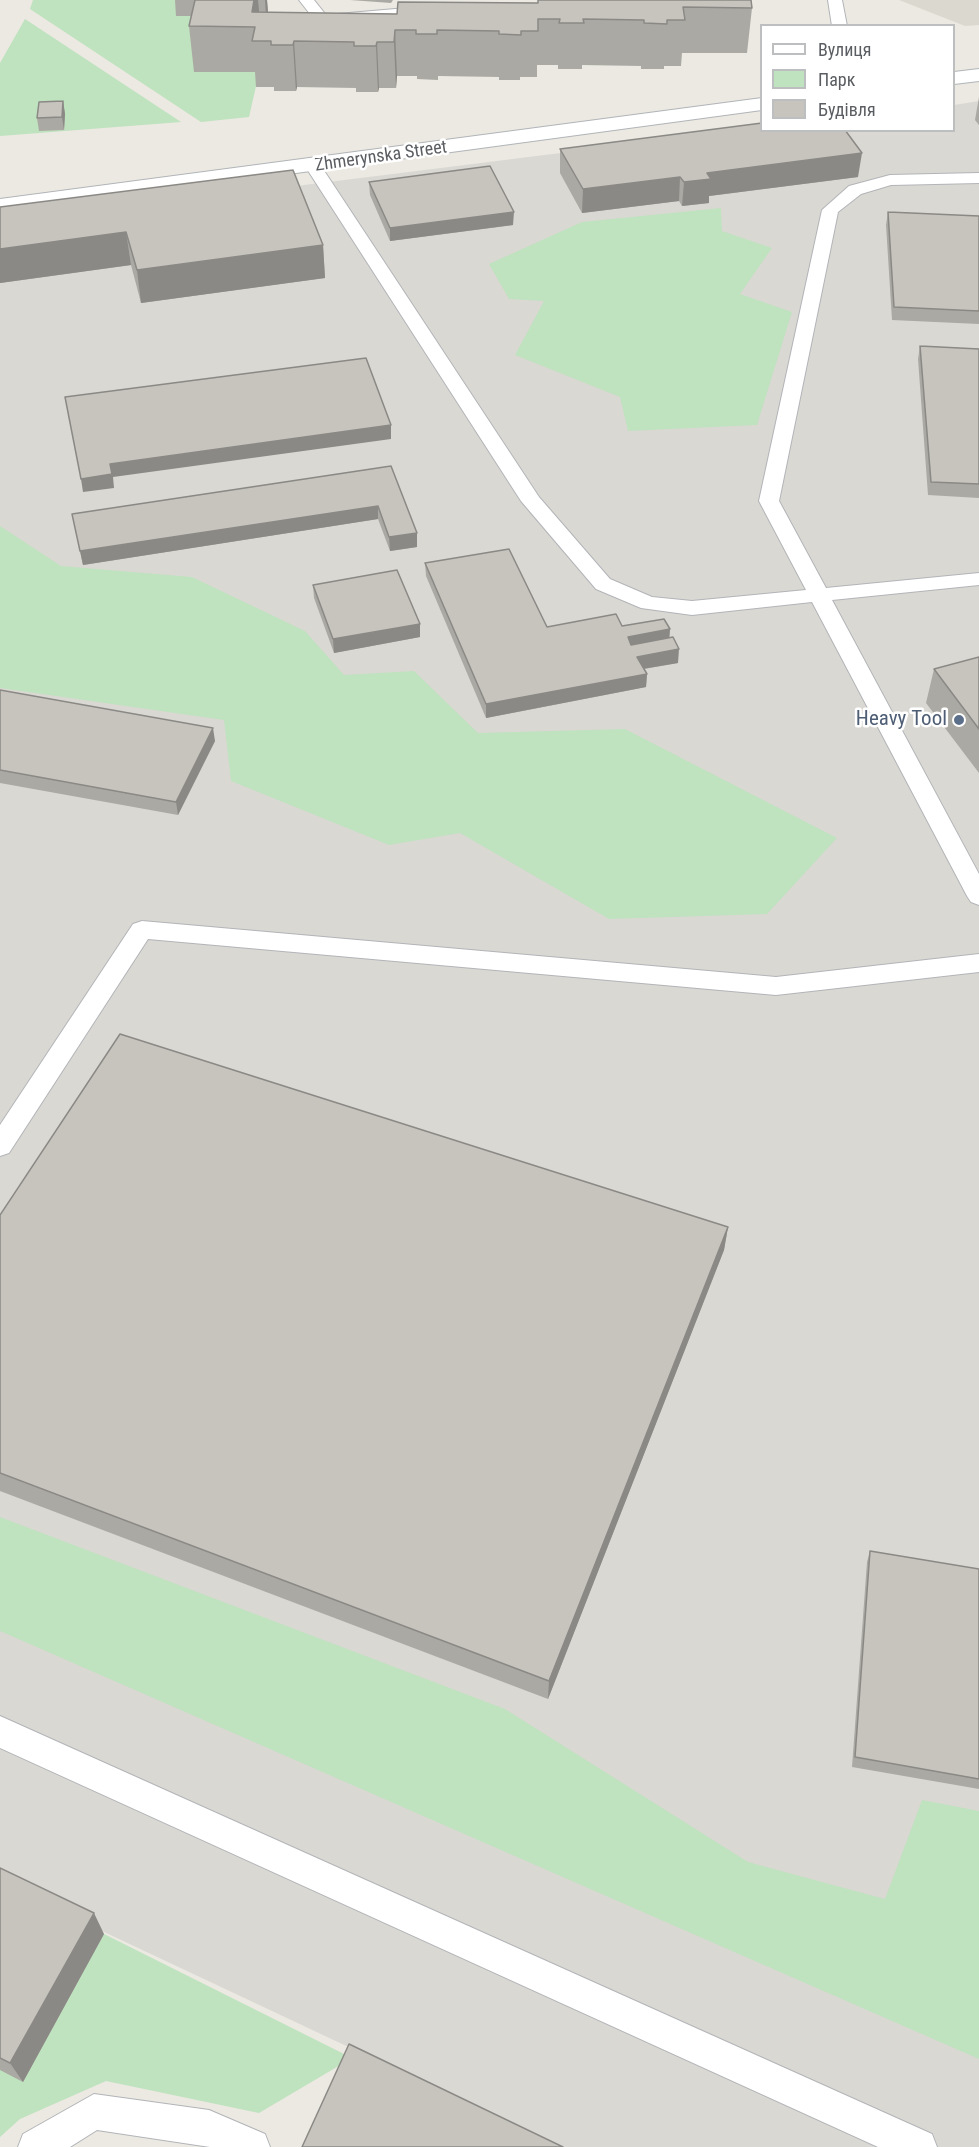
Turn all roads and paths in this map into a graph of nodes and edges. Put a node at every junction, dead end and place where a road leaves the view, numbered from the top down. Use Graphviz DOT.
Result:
graph roads {
  1 [pos="306,0"];
  2 [pos="835,0"];
  3 [pos="440,10"];
  4 [pos="840,24"];
  5 [pos="979,75"];
  6 [pos="955,78"];
  7 [pos="760,104"];
  8 [pos="313,166"];
  9 [pos="979,178"];
  10 [pos="0,206"];
  11 [pos="979,579"];
  12 [pos="820,595"];
  13 [pos="979,896"];
  14 [pos="979,963"];
  15 [pos="0,1146"];
  16 [pos="0,1732"];
  17 [pos="36,2147"];
  18 [pos="252,2147"];
  19 [pos="919,2147"];
  1 -- 3 [label="lane"];
  2 -- 4 [label="lane"];
  5 -- 6 [label="main road"];
  7 -- 8 [label="main road, Zhmerynska Street"];
  8 -- 10 [label="main road, Zhmerynska Street"];
  8 -- 12 [label="lane"];
  9 -- 12 [label="lane"];
  11 -- 12 [label="lane"];
  12 -- 13 [label="lane"];
  14 -- 15 [label="lane"];
  16 -- 19 [label="lane"];
  17 -- 18 [label="lane"];
}
